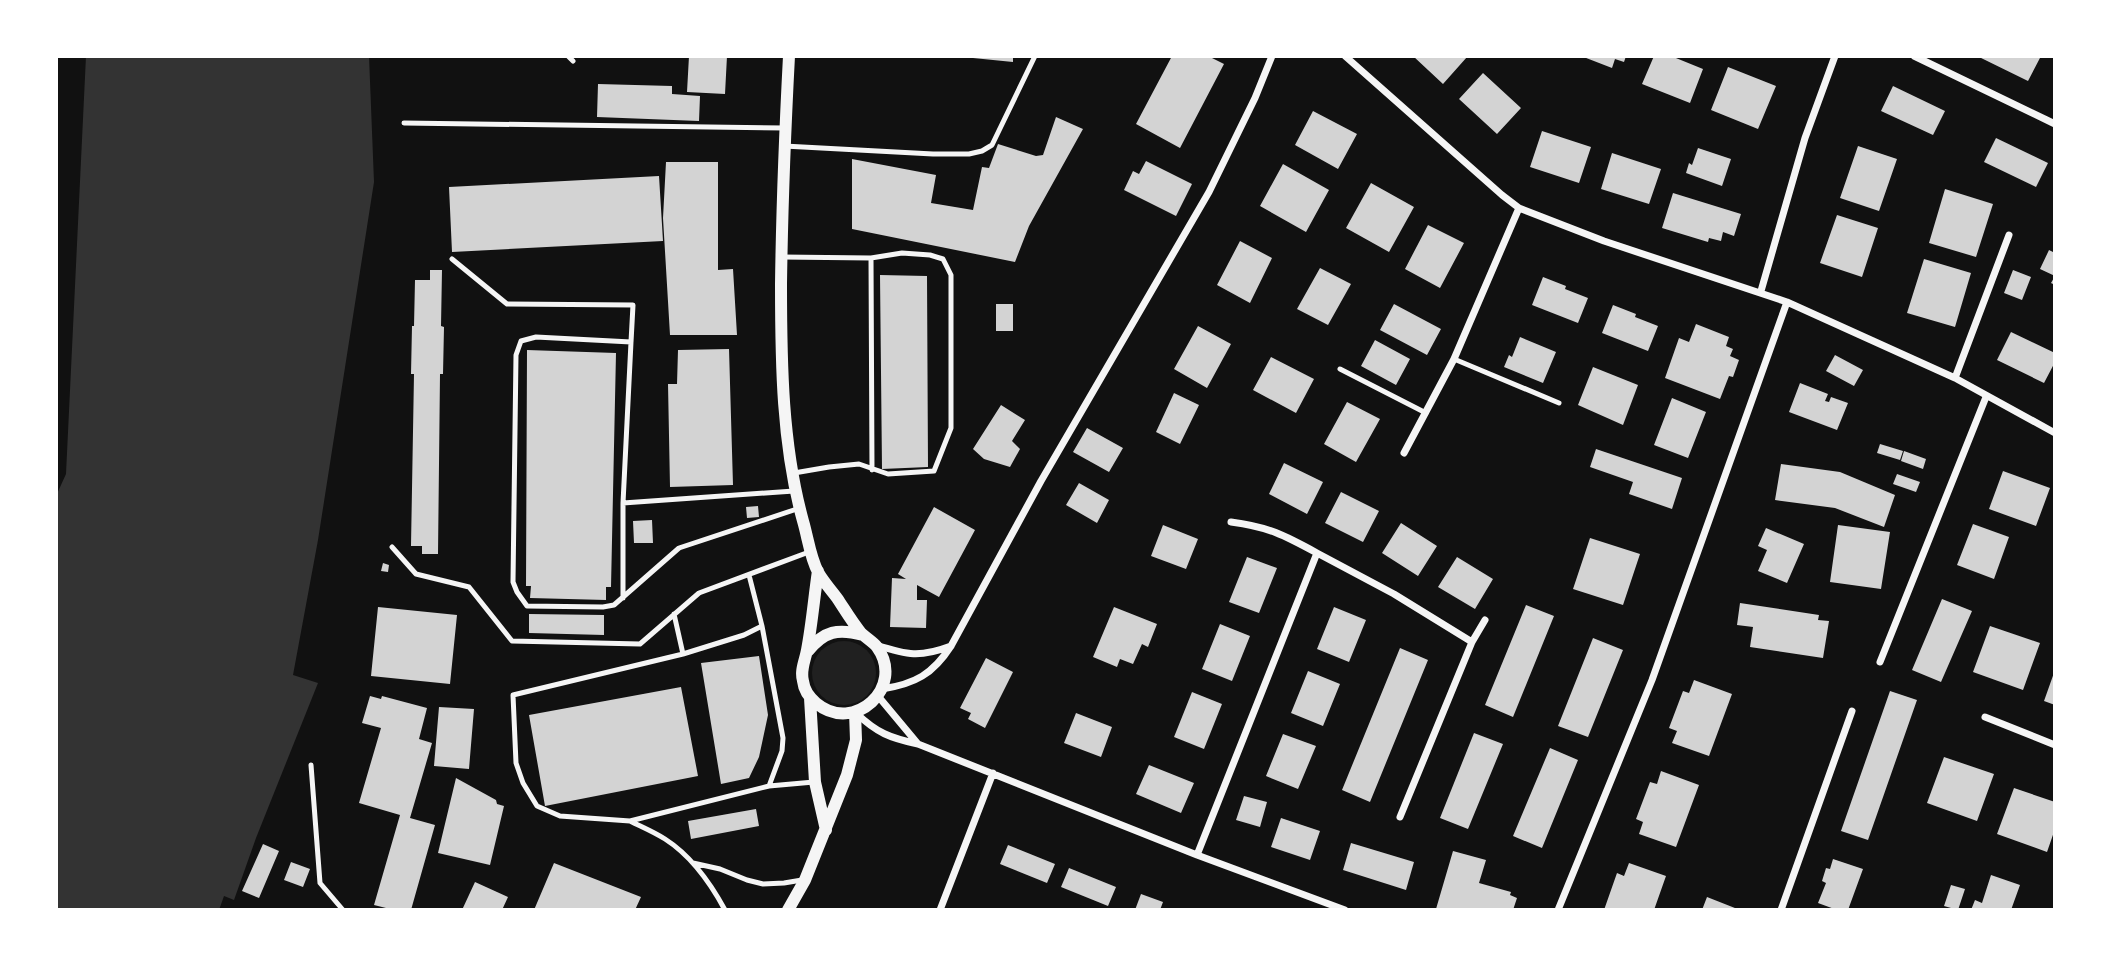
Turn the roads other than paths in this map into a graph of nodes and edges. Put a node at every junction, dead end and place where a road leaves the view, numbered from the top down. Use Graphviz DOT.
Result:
graph roads {
  1 [pos="789,56"];
  2 [pos="1035,56"];
  3 [pos="1272,56"];
  4 [pos="1345,56"];
  5 [pos="1835,56"];
  6 [pos="1914,56"];
  7 [pos="404,123"];
  8 [pos="2055,124"];
  9 [pos="785,128"];
  10 [pos="785,146"];
  11 [pos="1519,208"];
  12 [pos="2009,235"];
  13 [pos="782,257"];
  14 [pos="452,258"];
  15 [pos="871,258"];
  16 [pos="1761,291"];
  17 [pos="1787,302"];
  18 [pos="631,342"];
  19 [pos="1454,359"];
  20 [pos="1339,369"];
  21 [pos="1955,378"];
  22 [pos="1986,397"];
  23 [pos="1559,403"];
  24 [pos="1426,413"];
  25 [pos="2054,430"];
  26 [pos="1404,453"];
  27 [pos="872,470"];
  28 [pos="793,473"];
  29 [pos="796,491"];
  30 [pos="623,503"];
  31 [pos="800,508"];
  32 [pos="1231,522"];
  33 [pos="392,547"];
  34 [pos="811,551"];
  35 [pos="1317,553"];
  36 [pos="818,571"];
  37 [pos="748,575"];
  38 [pos="623,598"];
  39 [pos="674,614"];
  40 [pos="1485,620"];
  41 [pos="762,626"];
  42 [pos="863,635"];
  43 [pos="1472,642"];
  44 [pos="876,645"];
  45 [pos="951,646"];
  46 [pos="807,652"];
  47 [pos="683,654"];
  48 [pos="1880,662"];
  49 [pos="880,693"];
  50 [pos="810,698"];
  51 [pos="1852,711"];
  52 [pos="855,712"];
  53 [pos="1985,717"];
  54 [pos="918,744"];
  55 [pos="2055,745"];
  56 [pos="311,765"];
  57 [pos="993,773"];
  58 [pos="816,782"];
  59 [pos="769,786"];
  60 [pos="1401,817"];
  61 [pos="630,821"];
  62 [pos="826,831"];
  63 [pos="1197,855"];
  64 [pos="693,863"];
  65 [pos="805,880"];
  66 [pos="344,910"];
  67 [pos="725,910"];
  68 [pos="788,910"];
  69 [pos="940,910"];
  70 [pos="1345,910"];
  71 [pos="1558,910"];
  72 [pos="1781,910"];
  1 -- 9 [label="street"];
  2 -- 10 [label="lane"];
  3 -- 45 [label="street"];
  4 -- 11 [label="street"];
  5 -- 16 [label="street"];
  6 -- 8 [label="street"];
  7 -- 9 [label="lane"];
  9 -- 10 [label="street"];
  10 -- 13 [label="street"];
  11 -- 16 [label="street"];
  11 -- 19 [label="street"];
  12 -- 21 [label="street"];
  13 -- 15 [label="lane"];
  13 -- 28 [label="street"];
  14 -- 18 [label="lane"];
  15 -- 27 [label="lane"];
  15 -- 27 [label="lane"];
  16 -- 17 [label="street"];
  17 -- 21 [label="street"];
  17 -- 71 [label="street"];
  18 -- 30 [label="lane"];
  18 -- 38 [label="lane"];
  19 -- 23 [label="lane"];
  19 -- 24 [label="street"];
  20 -- 24 [label="lane"];
  21 -- 22 [label="street"];
  22 -- 25 [label="street"];
  22 -- 48 [label="street"];
  24 -- 26 [label="street"];
  27 -- 28 [label="lane"];
  28 -- 29 [label="street"];
  29 -- 30 [label="lane"];
  29 -- 31 [label="street"];
  30 -- 38 [label="lane"];
  31 -- 34 [label="street"];
  31 -- 38 [label="lane"];
  32 -- 35 [label="street"];
  33 -- 39 [label="lane"];
  34 -- 36 [label="street"];
  34 -- 37 [label="lane"];
  35 -- 43 [label="street"];
  35 -- 63 [label="street"];
  36 -- 42 [label="street"];
  36 -- 46 [label="street"];
  37 -- 39 [label="lane"];
  37 -- 41 [label="lane"];
  39 -- 47 [label="lane"];
  40 -- 43 [label="street"];
  41 -- 47 [label="lane"];
  41 -- 59 [label="lane"];
  42 -- 44 [label="street"];
  42 -- 46 [label="street"];
  43 -- 60 [label="street"];
  44 -- 45 [label="street"];
  44 -- 49 [label="street"];
  45 -- 49 [label="street"];
  46 -- 50 [label="street"];
  47 -- 61 [label="lane"];
  49 -- 52 [label="street"];
  49 -- 54 [label="street"];
  50 -- 52 [label="street"];
  50 -- 58 [label="street"];
  51 -- 72 [label="street"];
  52 -- 54 [label="street"];
  52 -- 62 [label="street"];
  53 -- 55 [label="street"];
  54 -- 57 [label="street"];
  56 -- 66 [label="lane"];
  57 -- 63 [label="street"];
  57 -- 69 [label="street"];
  58 -- 59 [label="lane"];
  58 -- 62 [label="street"];
  59 -- 61 [label="lane"];
  61 -- 64 [label="lane"];
  62 -- 65 [label="street"];
  63 -- 70 [label="street"];
  64 -- 65 [label="lane"];
  64 -- 67 [label="lane"];
  65 -- 68 [label="street"];
}
